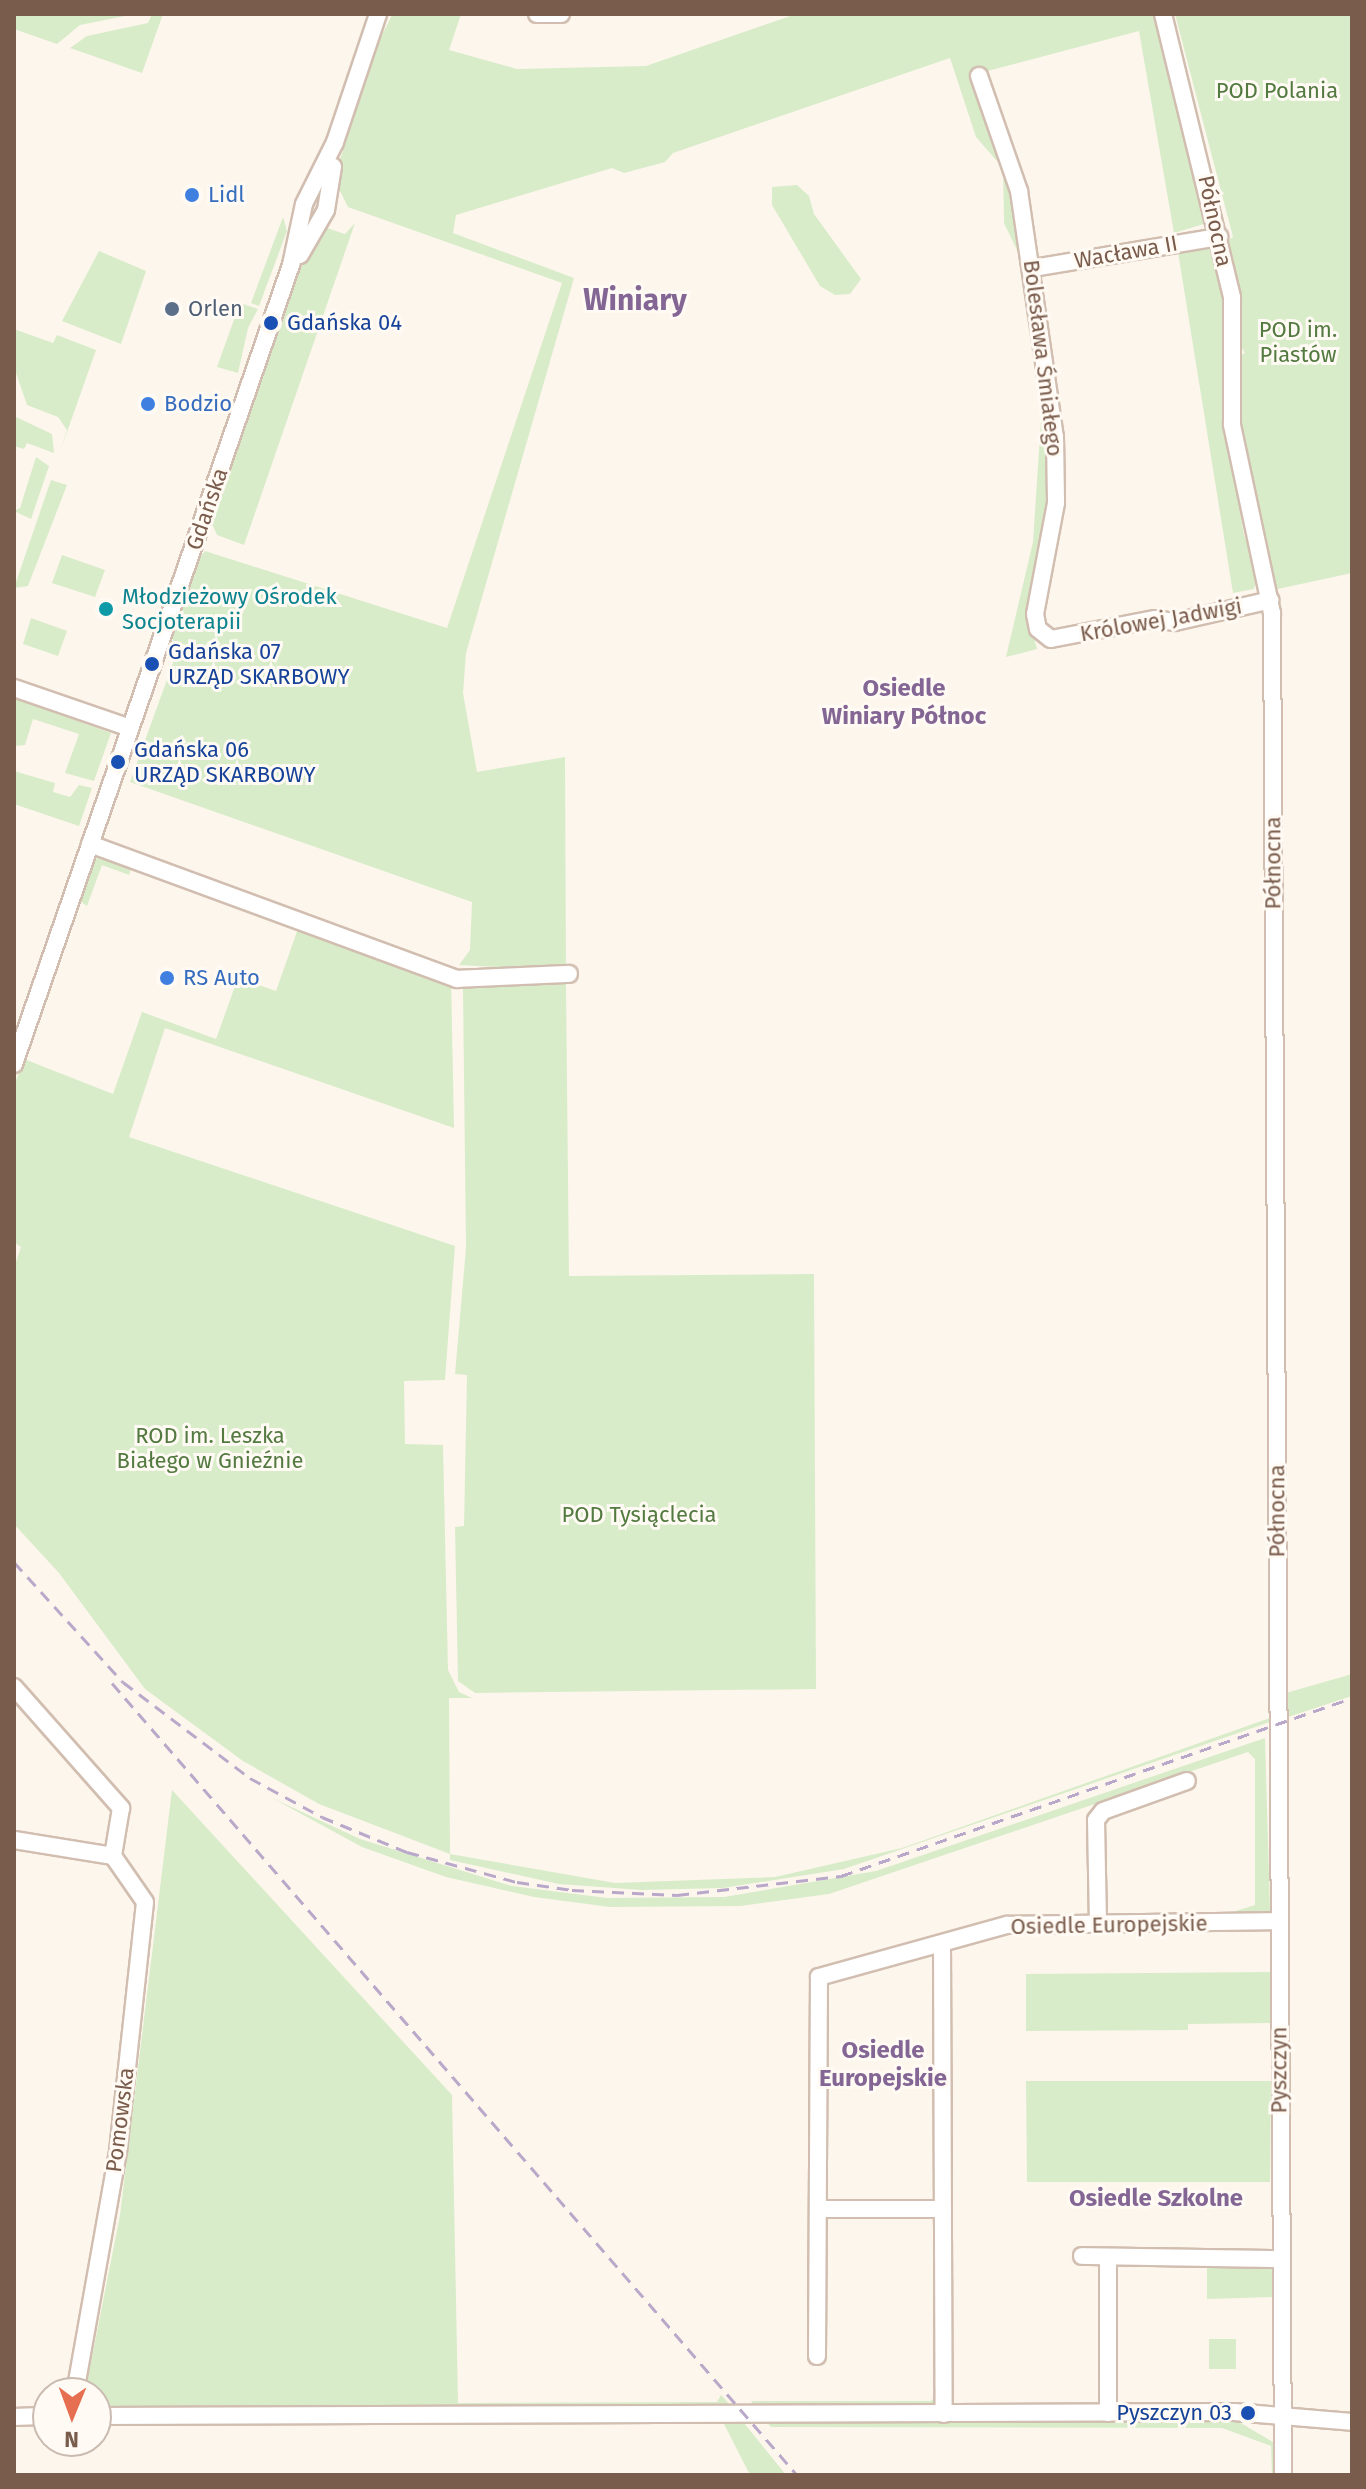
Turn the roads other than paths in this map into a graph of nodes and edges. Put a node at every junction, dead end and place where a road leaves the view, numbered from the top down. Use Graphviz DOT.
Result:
graph roads {
  1 [pos="378,14"];
  2 [pos="389,14"];
  3 [pos="537,14"];
  4 [pos="561,14"];
  5 [pos="1163,14"];
  6 [pos="367,50"];
  7 [pos="979,76"];
  8 [pos="1219,237"];
  9 [pos="1033,268"];
  10 [pos="1271,600"];
  11 [pos="1051,639"];
  12 [pos="14,688"];
  13 [pos="130,728"];
  14 [pos="90,844"];
  15 [pos="569,974"];
  16 [pos="19,1033"];
  17 [pos="14,1064"];
  18 [pos="14,1687"];
  19 [pos="1278,1725"];
  20 [pos="1187,1781"];
  21 [pos="14,1840"];
  22 [pos="113,1856"];
  23 [pos="1278,1921"];
  24 [pos="1098,1924"];
  25 [pos="942,1944"];
  26 [pos="818,2209"];
  27 [pos="943,2209"];
  28 [pos="1082,2256"];
  29 [pos="1108,2258"];
  30 [pos="1280,2259"];
  31 [pos="817,2356"];
  32 [pos="78,2377"];
  33 [pos="1108,2413"];
  34 [pos="944,2414"];
  35 [pos="112,2416"];
  36 [pos="1280,2416"];
  37 [pos="1352,2422"];
  38 [pos="1283,2475"];
  1 -- 6 [label="street, Gdańska"];
  2 -- 6 [label="street, Gdańska"];
  3 -- 4 [label="street"];
  5 -- 8 [label="street, Północna"];
  6 -- 13 [label="street, Gdańska"];
  7 -- 9 [label="street, Bolesława Śmiałego"];
  8 -- 9 [label="street, Wacława II"];
  8 -- 10 [label="street, Północna"];
  9 -- 11 [label="street, Bolesława Śmiałego"];
  10 -- 11 [label="street, Królowej Jadwigi"];
  10 -- 19 [label="street, Północna"];
  12 -- 13 [label="street"];
  13 -- 14 [label="street, Gdańska"];
  14 -- 15 [label="street"];
  14 -- 16 [label="street, Gdańska"];
  16 -- 17 [label="street, Gdańska"];
  18 -- 22 [label="street"];
  19 -- 23 [label="street, Pyszczyn"];
  20 -- 24 [label="street"];
  21 -- 22 [label="street"];
  22 -- 32 [label="street, Pomowska"];
  23 -- 24 [label="street, Osiedle Europejskie"];
  23 -- 30 [label="street, Pyszczyn"];
  24 -- 25 [label="street, Osiedle Europejskie"];
  25 -- 26 [label="street, Osiedle Europejskie"];
  25 -- 27 [label="street"];
  26 -- 27 [label="street"];
  26 -- 31 [label="street, Osiedle Europejskie"];
  27 -- 34 [label="street"];
  28 -- 29 [label="street"];
  29 -- 30 [label="street"];
  29 -- 33 [label="street"];
  30 -- 36 [label="street, Pyszczyn"];
  33 -- 34 [label="street"];
  33 -- 36 [label="street"];
  34 -- 35 [label="street"];
  36 -- 37 [label="street"];
  36 -- 38 [label="street, Pyszczyn"];
}
